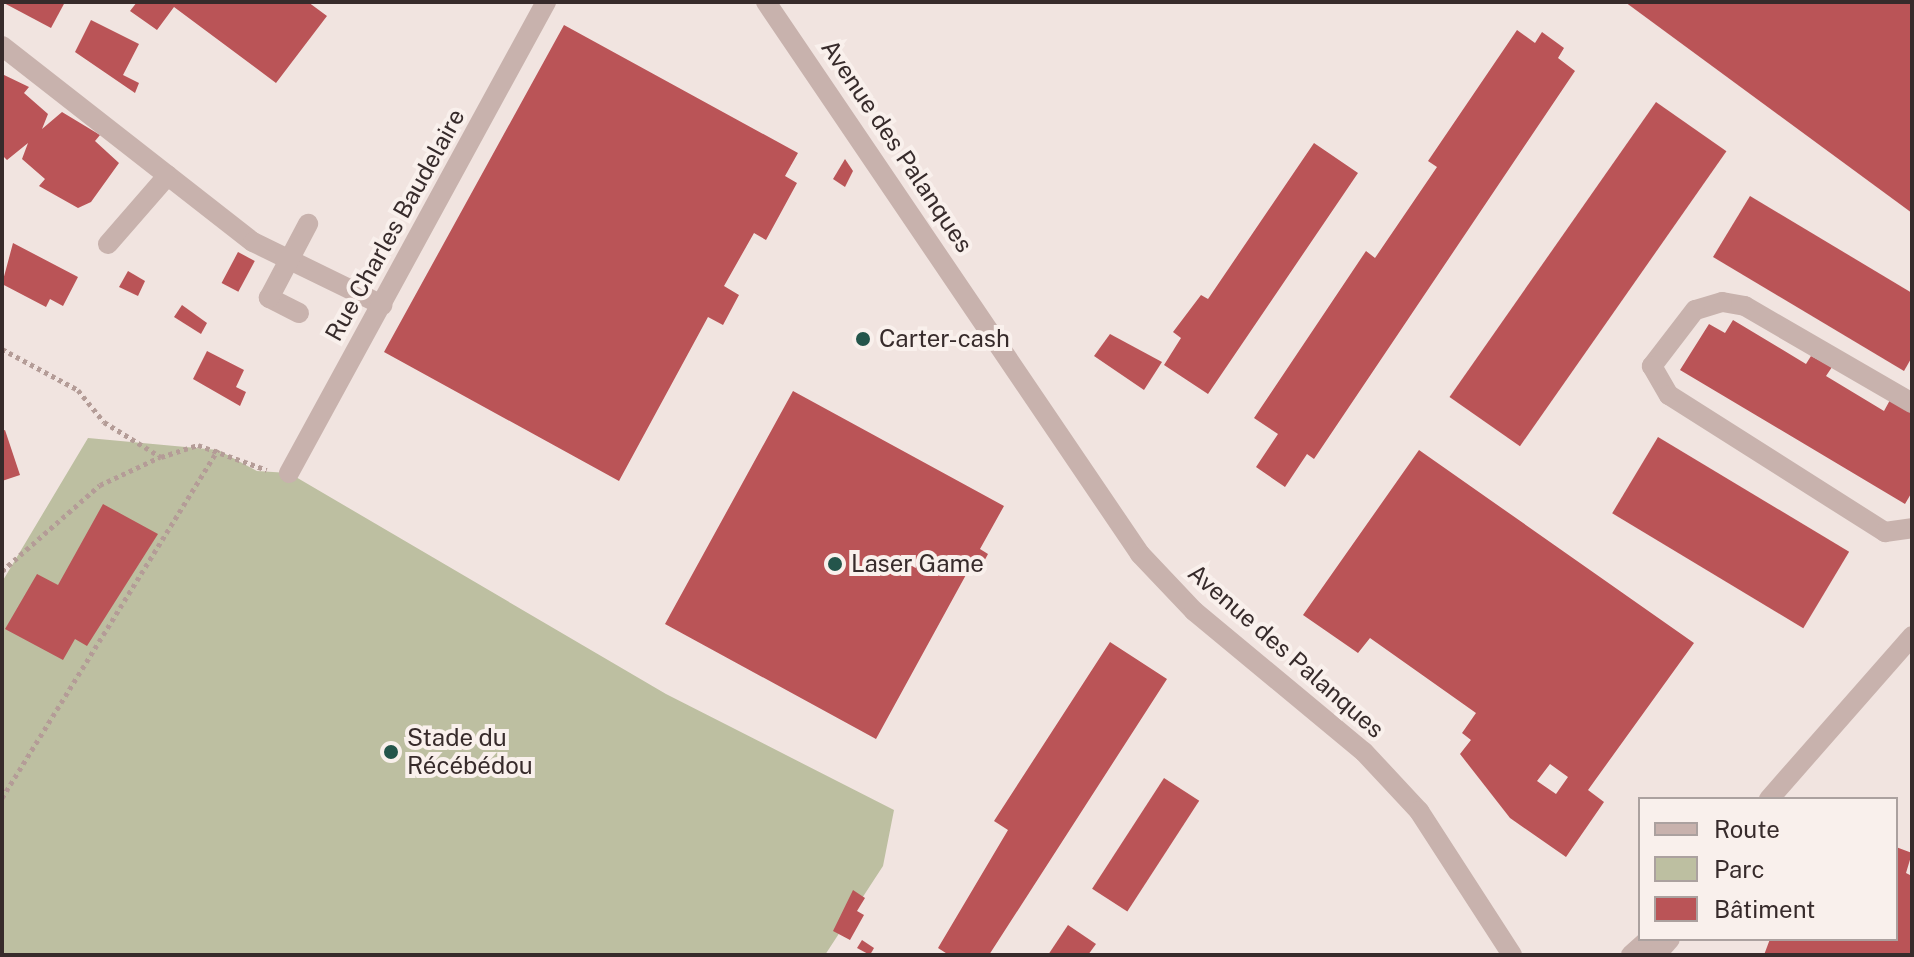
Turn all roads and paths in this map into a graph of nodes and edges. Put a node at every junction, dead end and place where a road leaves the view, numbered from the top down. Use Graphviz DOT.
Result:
graph roads {
  1 [pos="546,2"];
  2 [pos="766,2"];
  3 [pos="2,46"];
  4 [pos="168,175"];
  5 [pos="308,224"];
  6 [pos="108,244"];
  7 [pos="289,260"];
  8 [pos="382,305"];
  9 [pos="299,313"];
  10 [pos="2,349"];
  11 [pos="1912,403"];
  12 [pos="218,450"];
  13 [pos="161,457"];
  14 [pos="289,473"];
  15 [pos="1912,528"];
  16 [pos="2,571"];
  17 [pos="1912,636"];
  18 [pos="1771,797"];
  19 [pos="2,798"];
  20 [pos="1647,941"];
  21 [pos="1509,947"];
  22 [pos="1530,955"];
  23 [pos="1631,955"];
  1 -- 8 [label="street, Rue Charles Baudelaire"];
  2 -- 21 [label="street, Avenue des Palanques"];
  3 -- 4 [label="street"];
  4 -- 6 [label="street"];
  4 -- 7 [label="street"];
  5 -- 7 [label="street"];
  7 -- 8 [label="street"];
  7 -- 9 [label="street"];
  8 -- 14 [label="street, Rue Charles Baudelaire"];
  10 -- 13 [label="path"];
  11 -- 15 [label="street"];
  12 -- 13 [label="path"];
  12 -- 14 [label="path"];
  12 -- 19 [label="path"];
  13 -- 16 [label="path"];
  17 -- 18 [label="street"];
  20 -- 23 [label="street"];
  21 -- 22 [label="street, Avenue des Palanques"];
}
